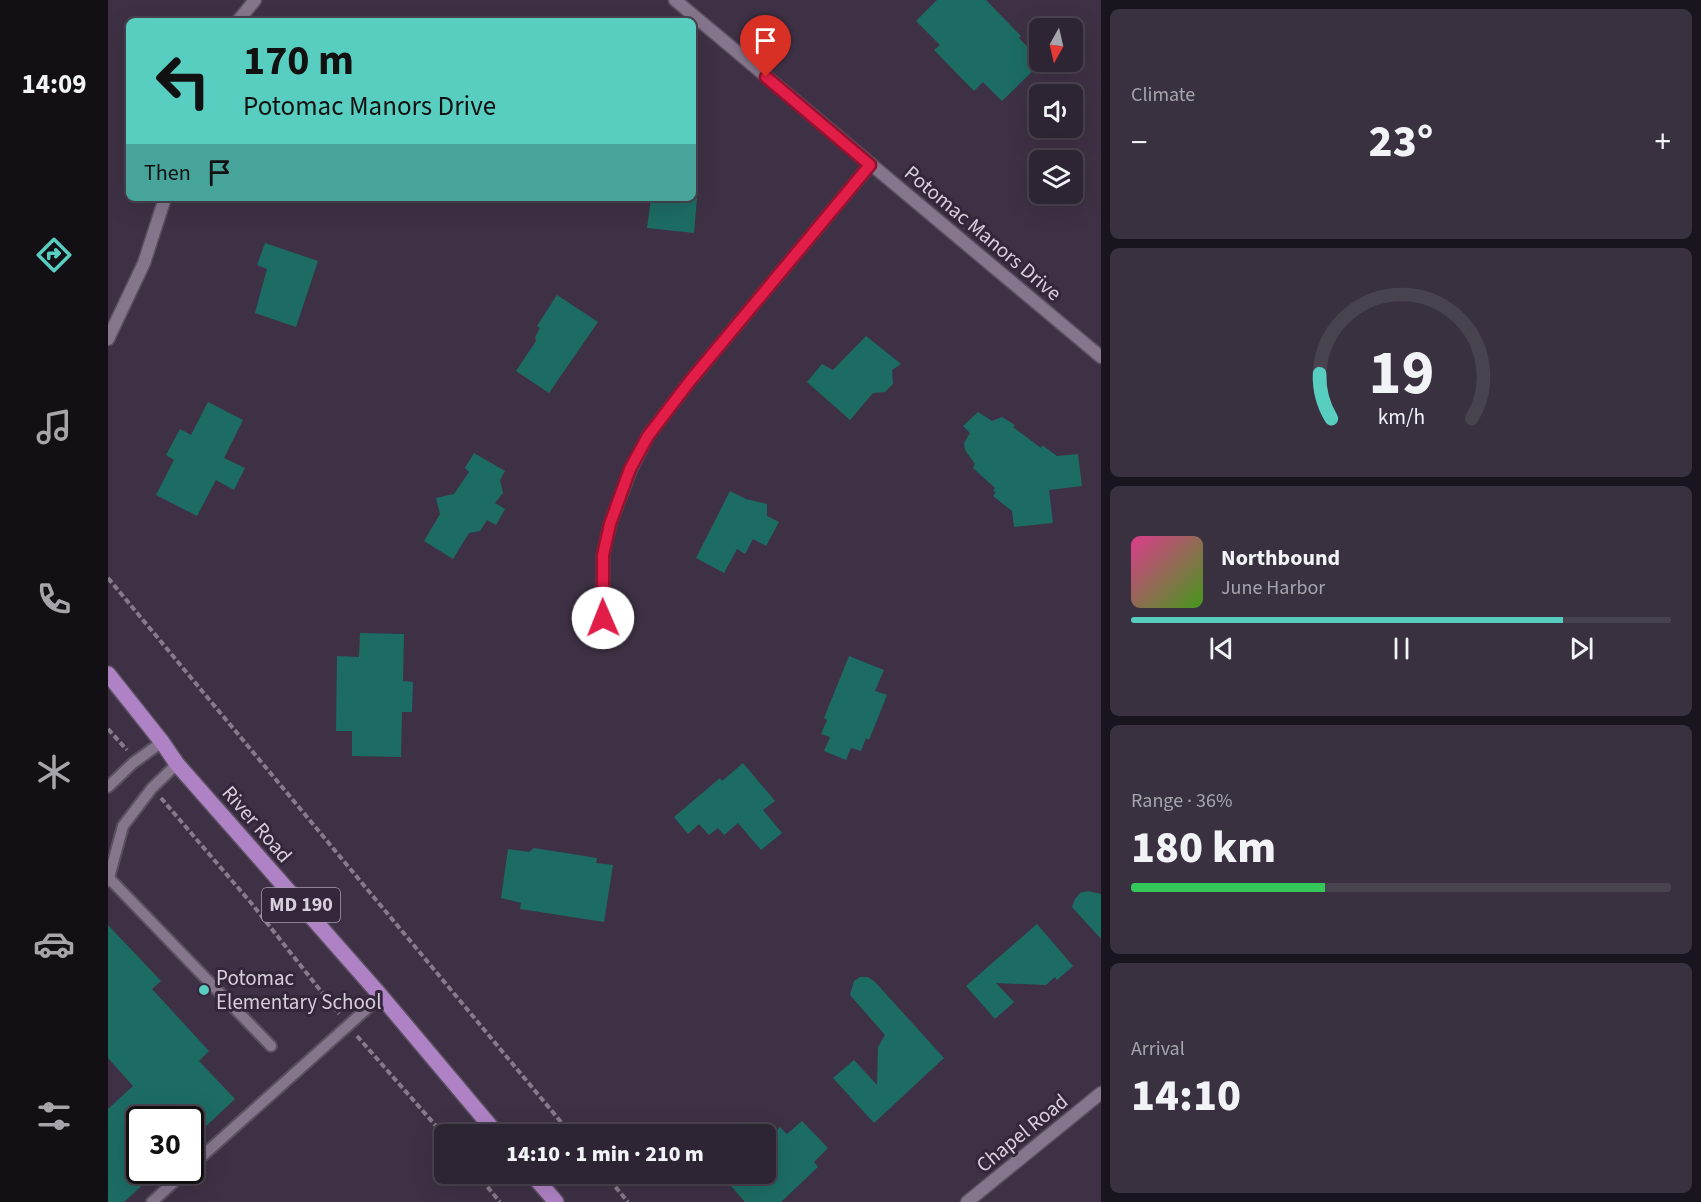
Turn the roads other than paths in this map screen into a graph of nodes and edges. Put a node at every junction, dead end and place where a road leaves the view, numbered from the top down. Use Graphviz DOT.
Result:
graph roads {
  1 [pos="255,0"];
  2 [pos="675,0"];
  3 [pos="240,18"];
  4 [pos="870,165"];
  5 [pos="164,201"];
  6 [pos="108,339"];
  7 [pos="1101,357"];
  8 [pos="603,618"];
  9 [pos="108,674"];
  10 [pos="162,742"];
  11 [pos="177,764"];
  12 [pos="108,787"];
  13 [pos="108,878"];
  14 [pos="381,996"];
  15 [pos="271,1046"];
  16 [pos="1101,1093"];
  17 [pos="489,1124"];
  18 [pos="204,1155"];
  19 [pos="172,1184"];
  20 [pos="540,1184"];
  21 [pos="152,1202"];
  22 [pos="556,1202"];
  23 [pos="967,1202"];
  1 -- 3 [label="street"];
  2 -- 4 [label="street, Potomac Manors Drive"];
  4 -- 7 [label="street, Potomac Manors Drive"];
  4 -- 8 [label="street"];
  5 -- 6 [label="street"];
  9 -- 10 [label="main road, River Road / MD 190"];
  10 -- 11 [label="main road, River Road / MD 190"];
  10 -- 12 [label="lane"];
  11 -- 13 [label="lane"];
  11 -- 14 [label="main road, River Road / MD 190"];
  13 -- 15 [label="lane"];
  14 -- 17 [label="main road, River Road / MD 190"];
  14 -- 18 [label="lane"];
  16 -- 23 [label="street, Chapel Road"];
  19 -- 21 [label="lane"];
  20 -- 22 [label="main road"];
}
